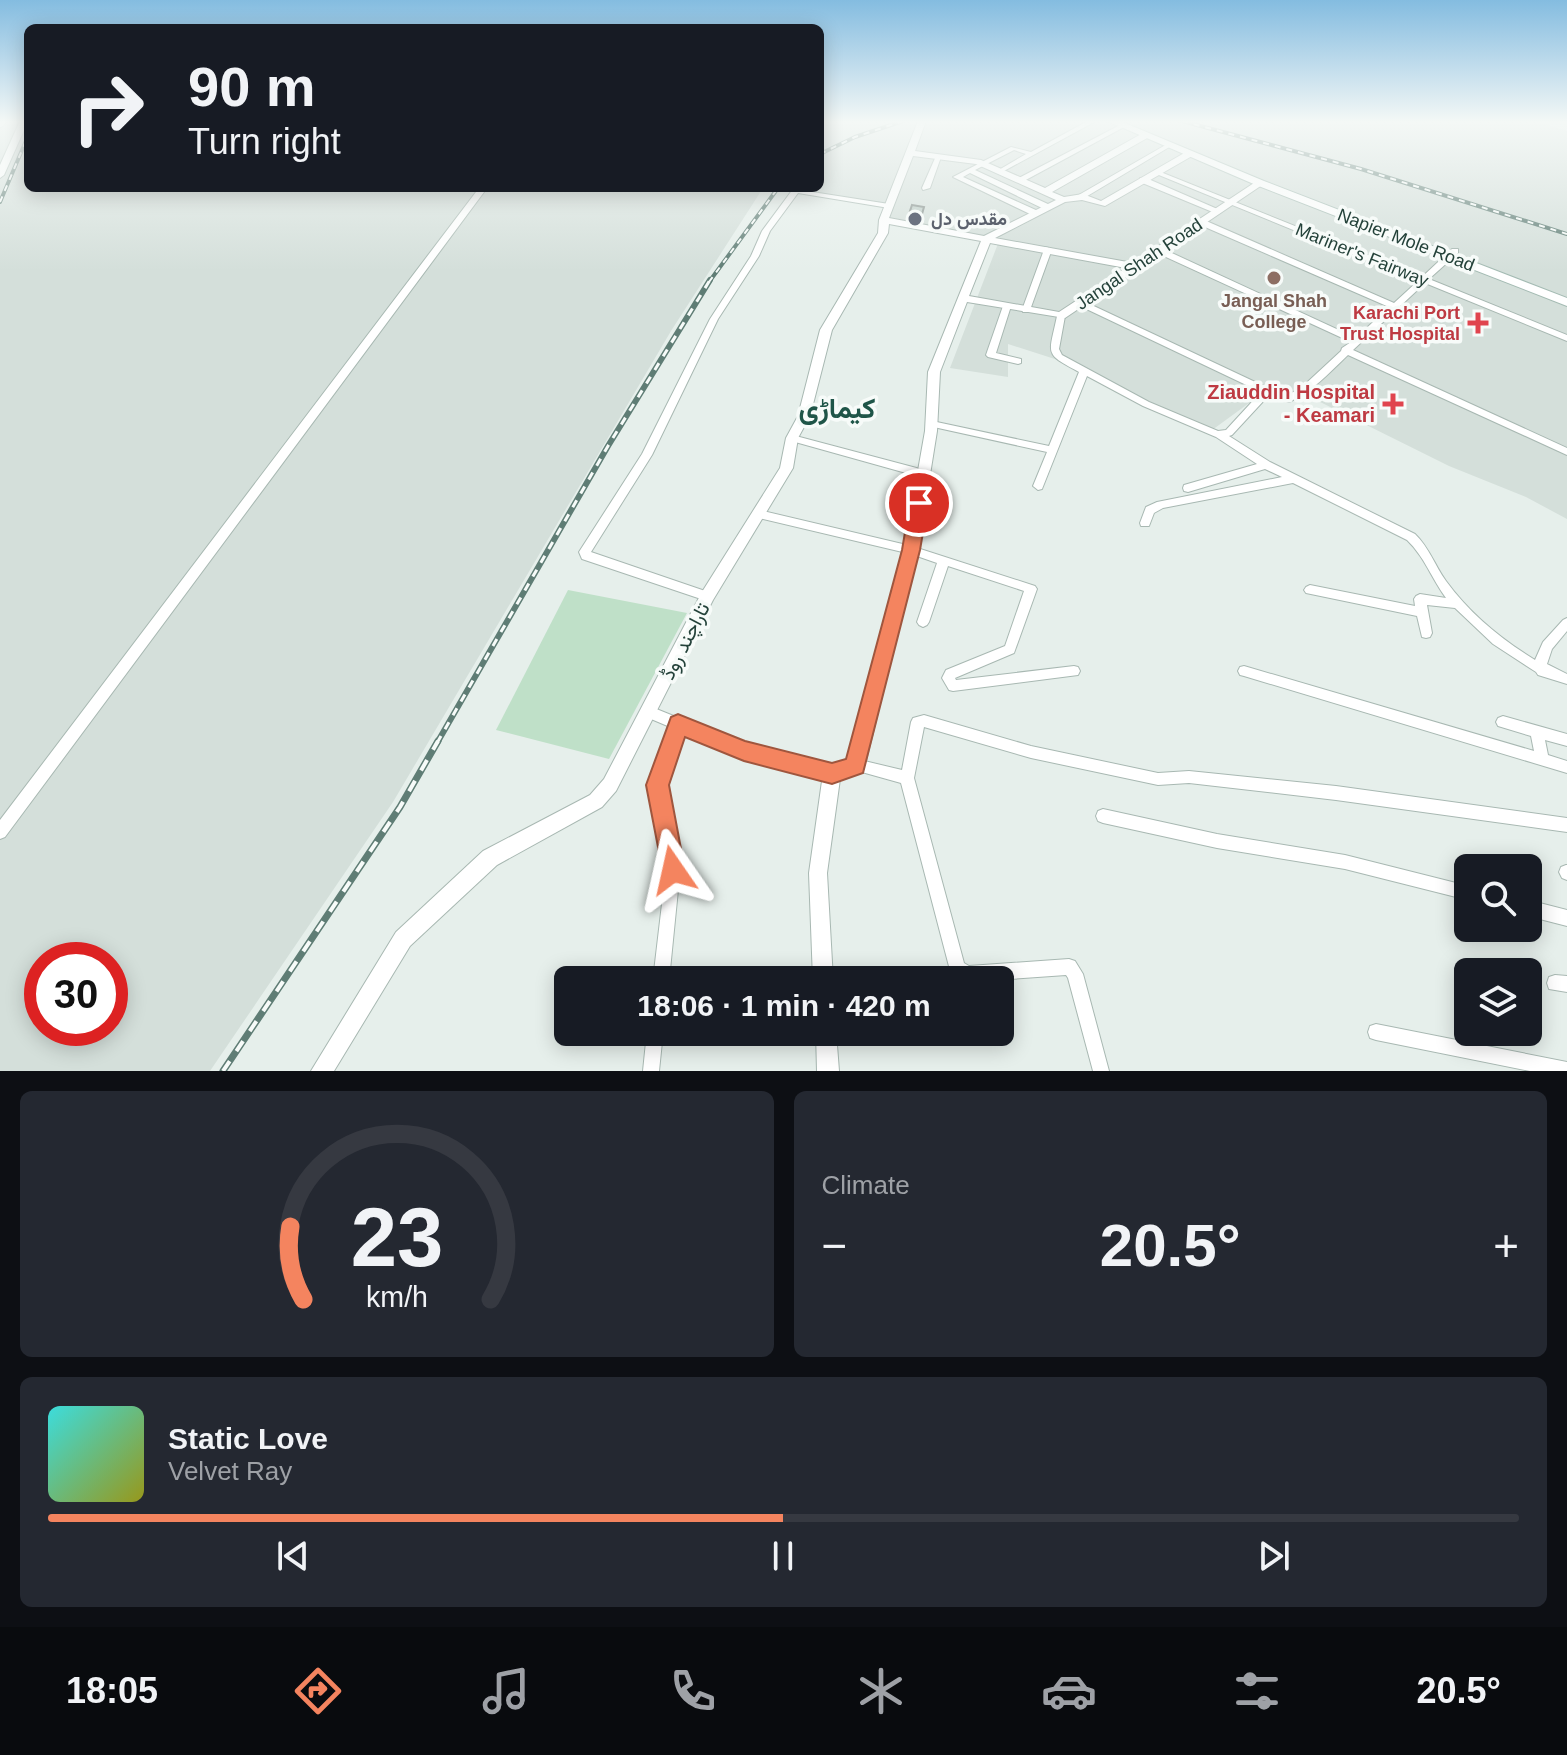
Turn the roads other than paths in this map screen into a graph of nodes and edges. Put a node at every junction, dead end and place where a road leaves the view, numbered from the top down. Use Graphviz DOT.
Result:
graph roads {
  1 [pos="903,171"];
  2 [pos="933,171"];
  3 [pos="968,171"];
  4 [pos="971,171"];
  5 [pos="1000,171"];
  6 [pos="1035,171"];
  7 [pos="1082,171"];
  8 [pos="1124,171"];
  9 [pos="1231,171"];
  10 [pos="1242,171"];
  11 [pos="1156,172"];
  12 [pos="1019,180"];
  13 [pos="1143,180"];
  14 [pos="1260,183"];
  15 [pos="926,188"];
  16 [pos="480,192"];
  17 [pos="795,192"];
  18 [pos="802,192"];
  19 [pos="1045,192"];
  20 [pos="1081,196"];
  21 [pos="1063,200"];
  22 [pos="1232,202"];
  23 [pos="889,206"];
  24 [pos="1047,207"];
  25 [pos="1218,211"];
  26 [pos="1035,213"];
  27 [pos="884,220"];
  28 [pos="1201,222"];
  29 [pos="987,238"];
  30 [pos="1048,249"];
  31 [pos="1158,250"];
  32 [pos="1451,254"];
  33 [pos="1133,266"];
  34 [pos="1423,280"];
  35 [pos="1567,294"];
  36 [pos="963,298"];
  37 [pos="1567,302"];
  38 [pos="1081,303"];
  39 [pos="1007,306"];
  40 [pos="1394,306"];
  41 [pos="1026,310"];
  42 [pos="1061,316"];
  43 [pos="1567,338"];
  44 [pos="1356,341"];
  45 [pos="1345,350"];
  46 [pos="1018,361"];
  47 [pos="1085,370"];
  48 [pos="1267,391"];
  49 [pos="932,424"];
  50 [pos="1220,435"];
  51 [pos="792,438"];
  52 [pos="1053,450"];
  53 [pos="1567,452"];
  54 [pos="1266,465"];
  55 [pos="924,474"];
  56 [pos="1294,479"];
  57 [pos="1038,486"];
  58 [pos="1188,488"];
  59 [pos="759,514"];
  60 [pos="1145,523"];
  61 [pos="911,550"];
  62 [pos="944,560"];
  63 [pos="1310,590"];
  64 [pos="707,596"];
  65 [pos="1457,604"];
  66 [pos="1422,612"];
  67 [pos="923,622"];
  68 [pos="1567,623"];
  69 [pos="1426,633"];
  70 [pos="1074,671"];
  71 [pos="1244,671"];
  72 [pos="1542,671"];
  73 [pos="1567,679"];
  74 [pos="649,712"];
  75 [pos="1503,722"];
  76 [pos="678,724"];
  77 [pos="1537,731"];
  78 [pos="1567,740"];
  79 [pos="1542,760"];
  80 [pos="856,765"];
  81 [pos="1567,767"];
  82 [pos="832,774"];
  83 [pos="907,778"];
  84 [pos="1103,816"];
  85 [pos="1567,825"];
  86 [pos="0,832"];
  87 [pos="1454,889"];
  88 [pos="1542,912"];
  89 [pos="1567,918"];
  90 [pos="663,966"];
  91 [pos="822,966"];
  92 [pos="1376,1032"];
  93 [pos="654,1046"];
  94 [pos="827,1046"];
  95 [pos="1567,1070"];
  96 [pos="322,1071"];
  97 [pos="651,1071"];
  98 [pos="828,1071"];
  99 [pos="1101,1071"];
  1 -- 23 [label="street, تاراچند روڈ"];
  2 -- 15 [label="street"];
  3 -- 26 [label="street"];
  4 -- 24 [label="street"];
  5 -- 12 [label="street"];
  6 -- 12 [label="street"];
  7 -- 19 [label="street"];
  8 -- 20 [label="street"];
  9 -- 14 [label="main road, Napier Mole Road"];
  10 -- 32 [label="main road, Napier Mole Road"];
  11 -- 13 [label="street"];
  11 -- 22 [label="street, Mariner's Fairway"];
  12 -- 19 [label="street"];
  13 -- 20 [label="street"];
  13 -- 25 [label="street"];
  14 -- 22 [label="street, Jangal Shah Road"];
  14 -- 32 [label="main road, Napier Mole Road"];
  16 -- 86 [label="street"];
  17 -- 64 [label="street"];
  18 -- 23 [label="street"];
  19 -- 21 [label="street"];
  20 -- 21 [label="street"];
  21 -- 24 [label="street"];
  22 -- 25 [label="street, Jangal Shah Road"];
  22 -- 34 [label="street, Mariner's Fairway"];
  23 -- 27 [label="street, تاراچند روڈ"];
  24 -- 26 [label="street"];
  25 -- 28 [label="street, Jangal Shah Road"];
  26 -- 29 [label="street"];
  27 -- 29 [label="street"];
  27 -- 51 [label="street, تاراچند روڈ"];
  28 -- 31 [label="street, Jangal Shah Road"];
  28 -- 40 [label="street"];
  29 -- 30 [label="street"];
  29 -- 36 [label="street"];
  30 -- 33 [label="street"];
  30 -- 41 [label="street"];
  31 -- 33 [label="street, Jangal Shah Road"];
  31 -- 44 [label="street"];
  32 -- 34 [label="street"];
  32 -- 35 [label="main road, Napier Mole Road"];
  32 -- 37 [label="main road, Napier Mole Road"];
  33 -- 38 [label="street, Jangal Shah Road"];
  34 -- 40 [label="street"];
  34 -- 43 [label="street, Mariner's Fairway"];
  36 -- 39 [label="street, Jangal Shah Road"];
  36 -- 49 [label="street"];
  38 -- 42 [label="street, Jangal Shah Road"];
  38 -- 48 [label="street"];
  39 -- 41 [label="street, Jangal Shah Road"];
  39 -- 46 [label="street"];
  40 -- 44 [label="street"];
  41 -- 42 [label="street, Jangal Shah Road"];
  42 -- 47 [label="street"];
  44 -- 45 [label="street"];
  45 -- 48 [label="street"];
  45 -- 53 [label="street"];
  47 -- 50 [label="street"];
  47 -- 52 [label="street"];
  48 -- 50 [label="street"];
  49 -- 52 [label="street"];
  49 -- 55 [label="street"];
  50 -- 54 [label="street"];
  51 -- 55 [label="street"];
  51 -- 59 [label="street, تاراچند روڈ"];
  52 -- 57 [label="street"];
  54 -- 56 [label="street"];
  54 -- 58 [label="street"];
  55 -- 61 [label="street"];
  56 -- 60 [label="street"];
  56 -- 65 [label="street"];
  59 -- 61 [label="street"];
  59 -- 64 [label="street, تاراچند روڈ"];
  61 -- 62 [label="street"];
  61 -- 80 [label="street"];
  62 -- 67 [label="street"];
  62 -- 70 [label="street"];
  63 -- 66 [label="street"];
  64 -- 74 [label="street, تاراچند روڈ"];
  65 -- 66 [label="street"];
  65 -- 72 [label="street"];
  66 -- 69 [label="street"];
  68 -- 72 [label="street"];
  71 -- 79 [label="street"];
  72 -- 73 [label="street"];
  74 -- 76 [label="street"];
  74 -- 96 [label="street, تاراچند روڈ"];
  75 -- 77 [label="street"];
  76 -- 82 [label="street"];
  76 -- 90 [label="street"];
  77 -- 78 [label="street"];
  77 -- 79 [label="street"];
  79 -- 81 [label="street"];
  80 -- 82 [label="street"];
  80 -- 83 [label="street"];
  82 -- 91 [label="street"];
  83 -- 85 [label="street"];
  83 -- 99 [label="street"];
  84 -- 87 [label="street"];
  88 -- 89 [label="street"];
  92 -- 95 [label="street"];
  93 -- 97 [label="street"];
  94 -- 98 [label="street"];
}
